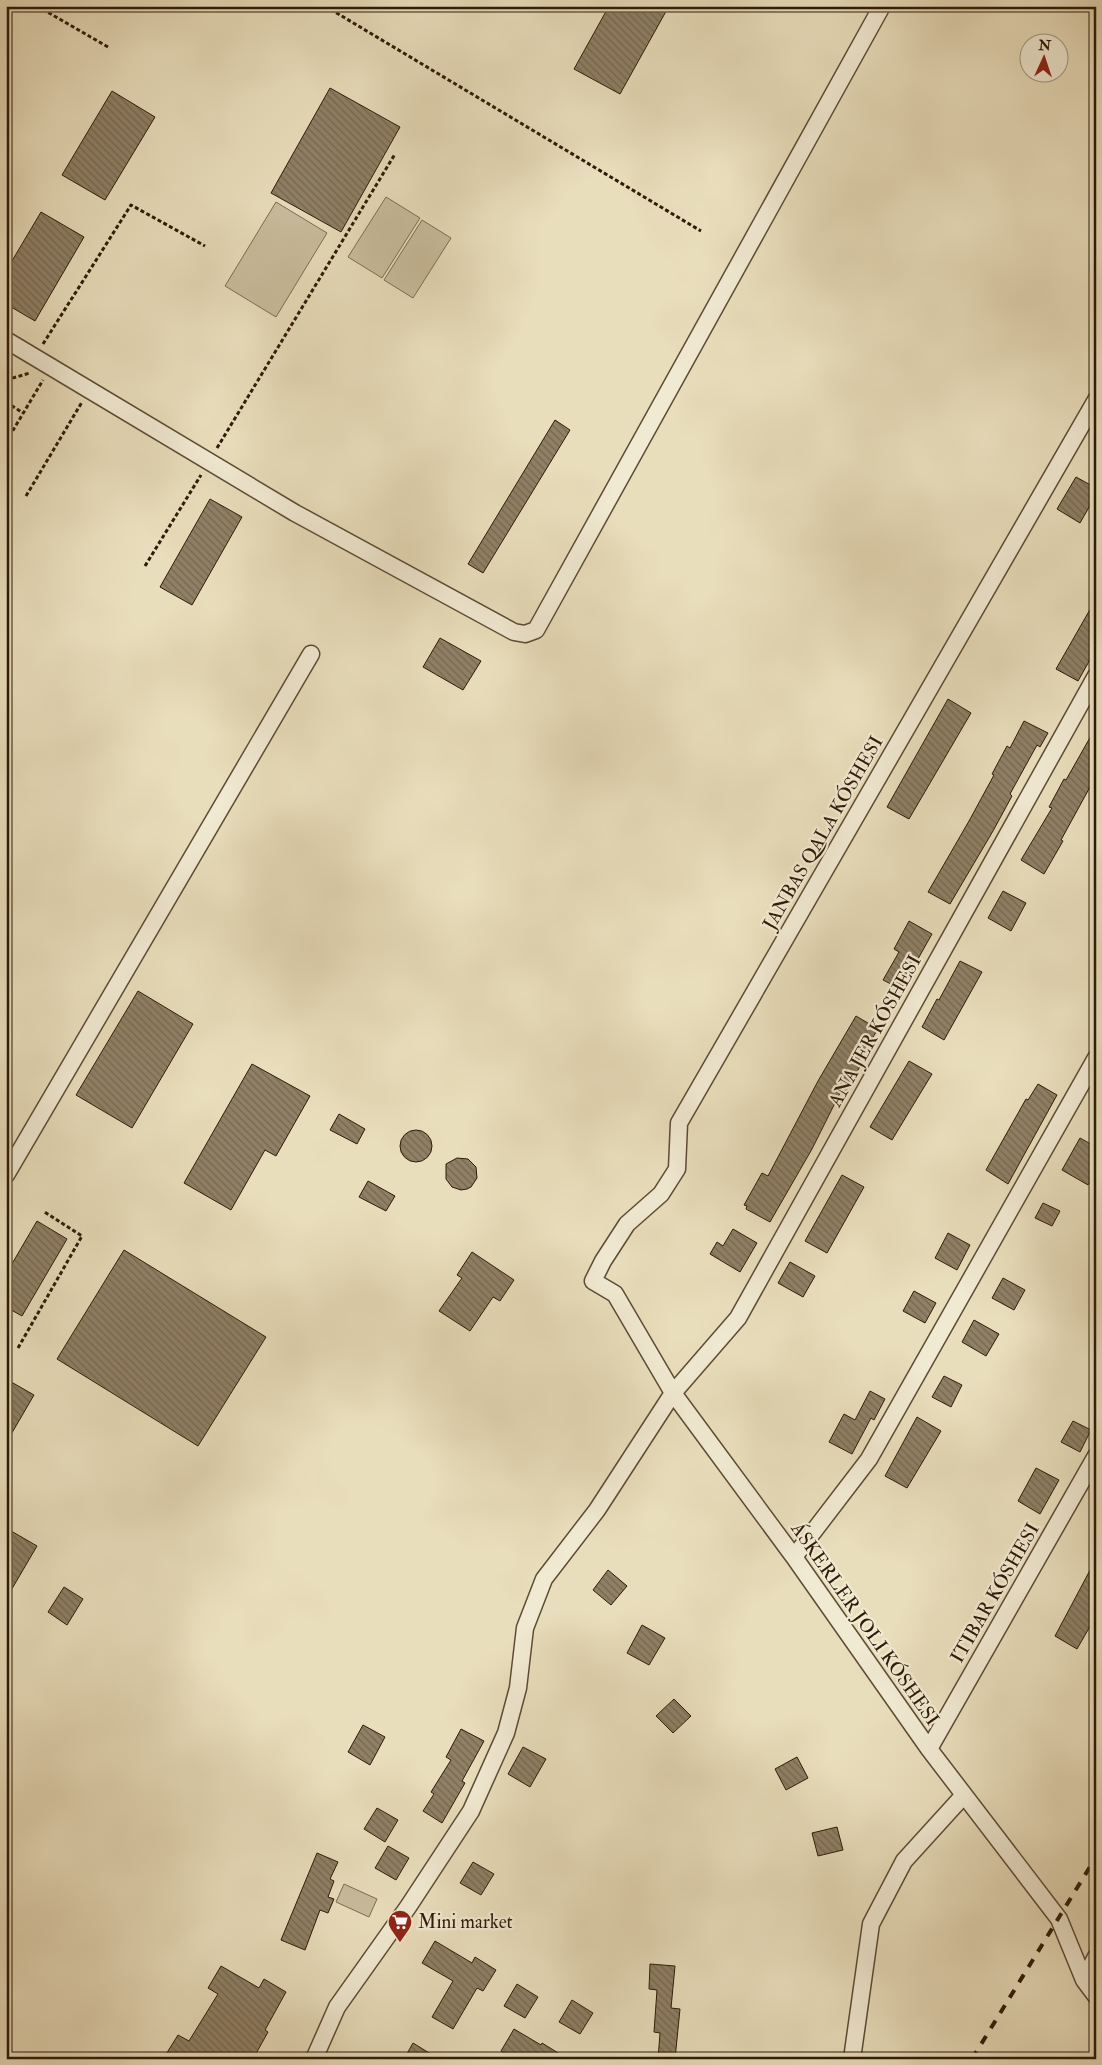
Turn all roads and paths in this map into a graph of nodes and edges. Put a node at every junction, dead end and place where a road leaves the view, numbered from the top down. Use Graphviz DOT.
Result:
graph roads {
  1 [pos="37,6"];
  2 [pos="325,6"];
  3 [pos="882,6"];
  4 [pos="108,47"];
  5 [pos="395,154"];
  6 [pos="701,231"];
  7 [pos="205,246"];
  8 [pos="6,340"];
  9 [pos="35,357"];
  10 [pos="51,367"];
  11 [pos="89,390"];
  12 [pos="1096,400"];
  13 [pos="6,402"];
  14 [pos="23,413"];
  15 [pos="6,442"];
  16 [pos="209,462"];
  17 [pos="26,496"];
  18 [pos="145,566"];
  19 [pos="311,654"];
  20 [pos="1096,676"];
  21 [pos="1096,1058"];
  22 [pos="6,1175"];
  23 [pos="43,1211"];
  24 [pos="18,1348"];
  25 [pos="673,1393"];
  26 [pos="1096,1456"];
  27 [pos="794,1557"];
  28 [pos="929,1749"];
  29 [pos="964,1794"];
  30 [pos="1096,1956"];
  31 [pos="1084,1980"];
  32 [pos="1096,1996"];
  33 [pos="314,2059"];
  34 [pos="852,2059"];
  1 -- 4 [label="path"];
  2 -- 6 [label="path"];
  3 -- 16 [label="street"];
  5 -- 16 [label="path"];
  7 -- 9 [label="path"];
  8 -- 9 [label="street"];
  9 -- 10 [label="street"];
  10 -- 11 [label="street"];
  10 -- 14 [label="path"];
  11 -- 16 [label="street"];
  11 -- 17 [label="path"];
  12 -- 25 [label="street, JANBAS QALA KÓSHESI"];
  13 -- 14 [label="path"];
  14 -- 15 [label="path"];
  16 -- 18 [label="path"];
  19 -- 22 [label="street"];
  20 -- 25 [label="street, ANA JER KÓSHESI"];
  21 -- 27 [label="street"];
  23 -- 24 [label="path"];
  25 -- 27 [label="street"];
  25 -- 33 [label="street, ANA JER KÓSHESI"];
  26 -- 28 [label="street, ITIBAR KÓSHESI"];
  27 -- 28 [label="street"];
  28 -- 29 [label="street"];
  29 -- 31 [label="street"];
  29 -- 34 [label="street"];
  30 -- 31 [label="street"];
  31 -- 32 [label="street"];
}
